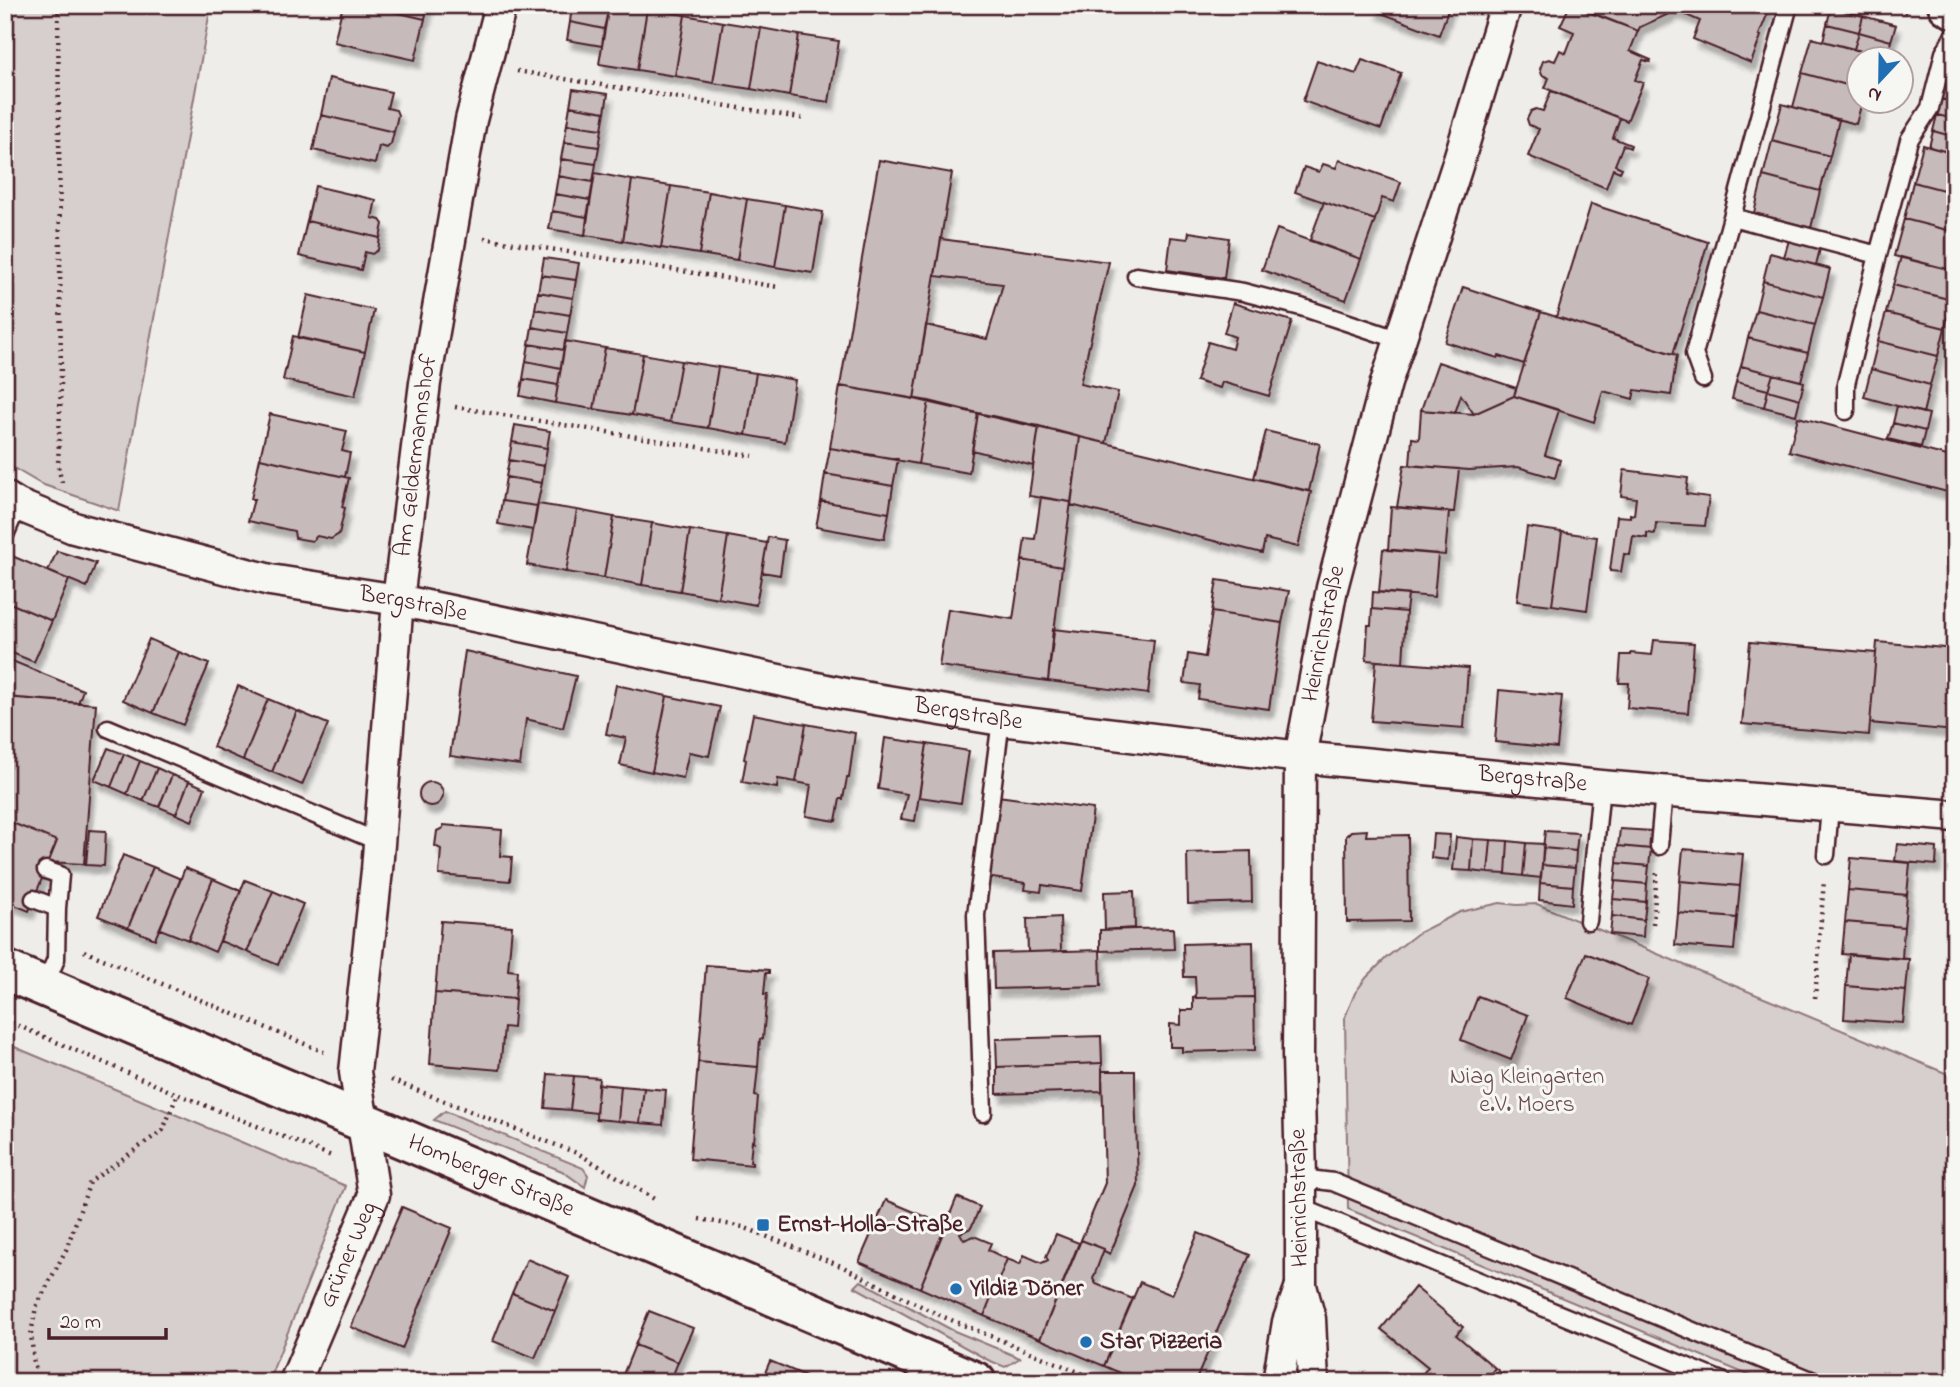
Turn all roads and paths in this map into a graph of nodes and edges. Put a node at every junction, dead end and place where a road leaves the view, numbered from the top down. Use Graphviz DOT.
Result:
graph roads {
  1 [pos="58,5"];
  2 [pos="501,5"];
  3 [pos="1506,5"];
  4 [pos="1789,5"];
  5 [pos="1948,5"];
  6 [pos="1955,9"];
  7 [pos="1955,33"];
  8 [pos="485,65"];
  9 [pos="806,119"];
  10 [pos="1732,217"];
  11 [pos="452,233"];
  12 [pos="1878,255"];
  13 [pos="1136,276"];
  14 [pos="778,287"];
  15 [pos="1400,340"];
  16 [pos="1703,379"];
  17 [pos="423,402"];
  18 [pos="1846,411"];
  19 [pos="753,456"];
  20 [pos="12,501"];
  21 [pos="74,528"];
  22 [pos="5,535"];
  23 [pos="398,600"];
  24 [pos="1001,720"];
  25 [pos="107,728"];
  26 [pos="1300,757"];
  27 [pos="1601,786"];
  28 [pos="1664,792"];
  29 [pos="1830,806"];
  30 [pos="1955,816"];
  31 [pos="379,842"];
  32 [pos="1659,846"];
  33 [pos="1826,855"];
  34 [pos="46,870"];
  35 [pos="34,898"];
  36 [pos="57,908"];
  37 [pos="5,919"];
  38 [pos="1588,921"];
  39 [pos="1653,924"];
  40 [pos="57,940"];
  41 [pos="5,970"];
  42 [pos="44,987"];
  43 [pos="1815,998"];
  44 [pos="212,1004"];
  45 [pos="194,1050"];
  46 [pos="356,1066"];
  47 [pos="983,1112"];
  48 [pos="363,1121"];
  49 [pos="1300,1192"];
  50 [pos="664,1205"];
  51 [pos="689,1214"];
  52 [pos="1301,1286"];
  53 [pos="39,1382"];
  54 [pos="295,1382"];
  55 [pos="976,1382"];
  56 [pos="1103,1382"];
  57 [pos="1278,1382"];
  58 [pos="1313,1382"];
  59 [pos="1724,1382"];
  60 [pos="1816,1382"];
  1 -- 21 [label="path"];
  2 -- 8 [label="street, Am Geldermannshof"];
  3 -- 15 [label="street, Heinrichstraße"];
  4 -- 10 [label="lane"];
  5 -- 6 [label="main road"];
  7 -- 12 [label="lane"];
  8 -- 9 [label="path"];
  8 -- 11 [label="street, Am Geldermannshof"];
  10 -- 12 [label="lane"];
  10 -- 16 [label="lane"];
  11 -- 14 [label="path"];
  11 -- 17 [label="street, Am Geldermannshof"];
  12 -- 18 [label="lane"];
  13 -- 15 [label="lane"];
  15 -- 26 [label="street, Heinrichstraße"];
  17 -- 19 [label="path"];
  17 -- 23 [label="street, Am Geldermannshof"];
  20 -- 21 [label="street, Bergstraße"];
  20 -- 22 [label="lane"];
  21 -- 23 [label="street, Bergstraße"];
  23 -- 24 [label="street, Bergstraße"];
  23 -- 31 [label="street, Am Geldermannshof"];
  24 -- 26 [label="street, Bergstraße"];
  24 -- 47 [label="lane"];
  25 -- 31 [label="lane"];
  26 -- 27 [label="street, Bergstraße"];
  26 -- 49 [label="street, Heinrichstraße"];
  27 -- 28 [label="street, Bergstraße"];
  27 -- 38 [label="lane"];
  28 -- 29 [label="street, Bergstraße"];
  28 -- 32 [label="lane"];
  29 -- 30 [label="street, Bergstraße"];
  29 -- 33 [label="lane"];
  31 -- 46 [label="street, Am Geldermannshof"];
  32 -- 39 [label="path"];
  33 -- 43 [label="path"];
  34 -- 36 [label="lane"];
  35 -- 36 [label="lane"];
  36 -- 40 [label="lane"];
  37 -- 40 [label="path"];
  40 -- 42 [label="lane"];
  40 -- 44 [label="path"];
  41 -- 42 [label="main road, Homberger Straße"];
  42 -- 45 [label="main road, Homberger Straße"];
  44 -- 45 [label="path"];
  44 -- 46 [label="path"];
  45 -- 48 [label="main road, Homberger Straße"];
  45 -- 53 [label="path"];
  46 -- 48 [label="street, Am Geldermannshof"];
  46 -- 50 [label="path"];
  48 -- 54 [label="street, Grüner Weg"];
  48 -- 55 [label="main road, Homberger Straße"];
  49 -- 52 [label="street, Heinrichstraße"];
  49 -- 59 [label="lane"];
  49 -- 60 [label="lane"];
  51 -- 56 [label="path"];
  52 -- 57 [label="street, Heinrichstraße"];
  52 -- 58 [label="street, Heinrichstraße"];
}
